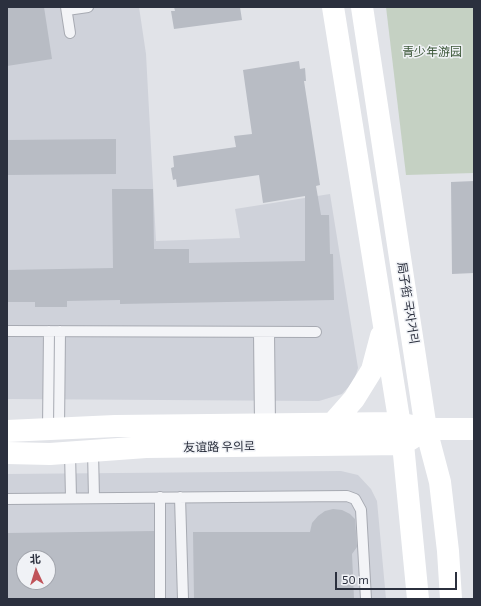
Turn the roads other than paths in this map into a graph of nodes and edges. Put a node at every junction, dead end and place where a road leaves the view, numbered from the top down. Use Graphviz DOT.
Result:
graph roads {
  1 [pos="88,7"];
  2 [pos="333,7"];
  3 [pos="362,7"];
  4 [pos="67,9"];
  5 [pos="70,33"];
  6 [pos="384,321"];
  7 [pos="7,331"];
  8 [pos="48,331"];
  9 [pos="60,331"];
  10 [pos="264,332"];
  11 [pos="316,332"];
  12 [pos="332,424"];
  13 [pos="265,425"];
  14 [pos="474,428"];
  15 [pos="53,429"];
  16 [pos="426,429"];
  17 [pos="7,431"];
  18 [pos="400,434"];
  19 [pos="93,451"];
  20 [pos="70,452"];
  21 [pos="7,453"];
  22 [pos="160,497"];
  23 [pos="180,497"];
  24 [pos="71,498"];
  25 [pos="94,498"];
  26 [pos="7,499"];
  27 [pos="160,599"];
  28 [pos="183,599"];
  29 [pos="366,599"];
  30 [pos="418,599"];
  31 [pos="451,599"];
  1 -- 4 [label="lane"];
  2 -- 6 [label="main road"];
  3 -- 16 [label="main road, 局子街 국자거리"];
  4 -- 5 [label="lane"];
  6 -- 12 [label="main road"];
  6 -- 18 [label="main road"];
  7 -- 8 [label="lane"];
  8 -- 9 [label="lane"];
  8 -- 15 [label="lane"];
  9 -- 10 [label="lane"];
  9 -- 15 [label="lane"];
  10 -- 11 [label="lane"];
  10 -- 13 [label="lane"];
  12 -- 13 [label="main road, 友谊路 우의로"];
  12 -- 18 [label="main road, 友谊路 우의로"];
  13 -- 15 [label="main road, 友谊路 우의로"];
  14 -- 16 [label="main road, 友谊路 우의로"];
  15 -- 17 [label="main road, 友谊路 우의로"];
  16 -- 18 [label="main road, 友谊路 우의로"];
  16 -- 31 [label="main road, 局子街 국자거리"];
  18 -- 19 [label="main road, 友谊路 우의로"];
  18 -- 30 [label="main road"];
  19 -- 20 [label="main road, 友谊路 우의로"];
  19 -- 25 [label="lane"];
  20 -- 21 [label="main road, 友谊路 우의로"];
  20 -- 24 [label="lane"];
  22 -- 23 [label="lane"];
  22 -- 25 [label="lane"];
  22 -- 27 [label="lane"];
  23 -- 28 [label="lane"];
  23 -- 29 [label="lane"];
  24 -- 25 [label="lane"];
  24 -- 26 [label="lane"];
}
